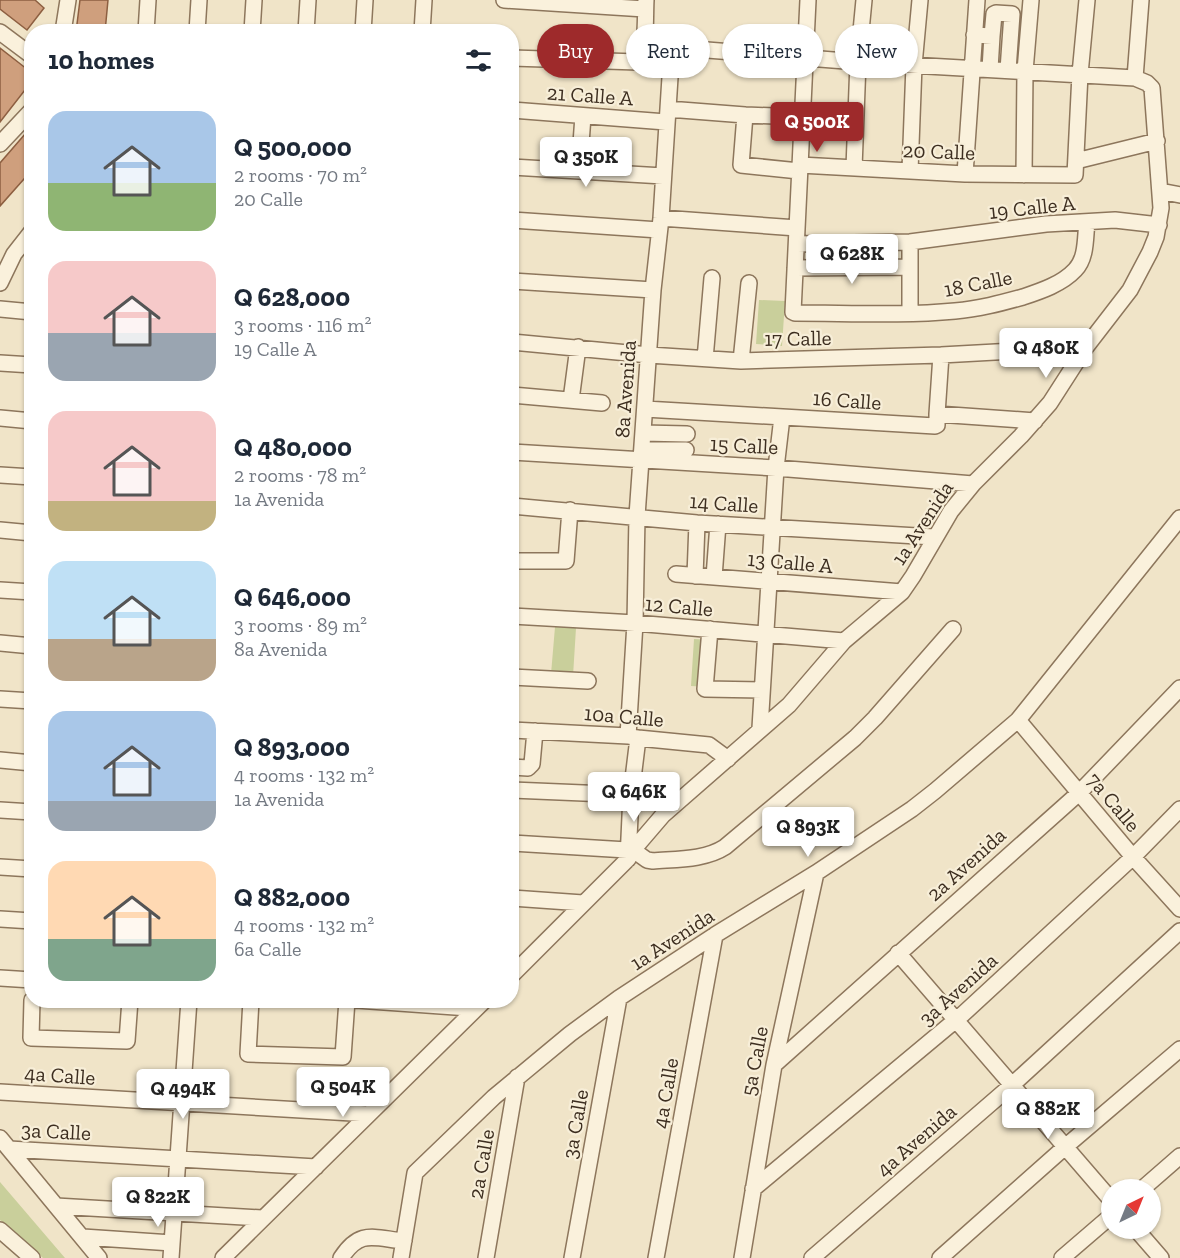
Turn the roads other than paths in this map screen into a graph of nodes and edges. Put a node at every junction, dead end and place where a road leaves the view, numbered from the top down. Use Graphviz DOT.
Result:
graph roads {
  1 [pos="68,0"];
  2 [pos="148,0"];
  3 [pos="199,0"];
  4 [pos="254,0"];
  5 [pos="308,0"];
  6 [pos="365,0"];
  7 [pos="424,0"];
  8 [pos="505,0"];
  9 [pos="808,0"];
  10 [pos="864,0"];
  11 [pos="920,0"];
  12 [pos="976,0"];
  13 [pos="1031,0"];
  14 [pos="1087,0"];
  15 [pos="1141,0"];
  16 [pos="646,4"];
  17 [pos="64,24"];
  18 [pos="146,24"];
  19 [pos="198,24"];
  20 [pos="252,24"];
  21 [pos="306,24"];
  22 [pos="364,24"];
  23 [pos="422,24"];
  24 [pos="645,24"];
  25 [pos="806,24"];
  26 [pos="862,24"];
  27 [pos="918,24"];
  28 [pos="0,32"];
  29 [pos="974,35"];
  30 [pos="992,36"];
  31 [pos="24,50"];
  32 [pos="519,58"];
  33 [pos="626,62"];
  34 [pos="918,65"];
  35 [pos="971,68"];
  36 [pos="990,69"];
  37 [pos="1008,70"];
  38 [pos="1025,71"];
  39 [pos="1080,74"];
  40 [pos="670,78"];
  41 [pos="803,78"];
  42 [pos="857,78"];
  43 [pos="914,78"];
  44 [pos="1135,78"];
  45 [pos="519,111"];
  46 [pos="667,115"];
  47 [pos="745,115"];
  48 [pos="583,116"];
  49 [pos="802,117"];
  50 [pos="24,118"];
  51 [pos="1156,141"];
  52 [pos="1,142"];
  53 [pos="519,167"];
  54 [pos="799,168"];
  55 [pos="854,168"];
  56 [pos="1076,168"];
  57 [pos="579,171"];
  58 [pos="910,171"];
  59 [pos="965,174"];
  60 [pos="1024,175"];
  61 [pos="663,176"];
  62 [pos="1160,191"];
  63 [pos="1180,195"];
  64 [pos="519,220"];
  65 [pos="1087,222"];
  66 [pos="660,224"];
  67 [pos="1159,225"];
  68 [pos="797,236"];
  69 [pos="24,241"];
  70 [pos="910,242"];
  71 [pos="14,254"];
  72 [pos="24,255"];
  73 [pos="909,267"];
  74 [pos="795,268"];
  75 [pos="712,278"];
  76 [pos="519,281"];
  77 [pos="0,283"];
  78 [pos="749,283"];
  79 [pos="653,290"];
  80 [pos="0,309"];
  81 [pos="24,311"];
  82 [pos="910,313"];
  83 [pos="519,343"];
  84 [pos="578,347"];
  85 [pos="1086,347"];
  86 [pos="649,355"];
  87 [pos="941,355"];
  88 [pos="705,359"];
  89 [pos="741,361"];
  90 [pos="0,363"];
  91 [pos="24,364"];
  92 [pos="519,396"];
  93 [pos="571,400"];
  94 [pos="602,403"];
  95 [pos="645,410"];
  96 [pos="937,414"];
  97 [pos="782,417"];
  98 [pos="0,418"];
  99 [pos="24,420"];
  100 [pos="1035,421"];
  101 [pos="644,433"];
  102 [pos="687,434"];
  103 [pos="686,450"];
  104 [pos="519,452"];
  105 [pos="642,455"];
  106 [pos="776,468"];
  107 [pos="0,475"];
  108 [pos="24,476"];
  109 [pos="973,484"];
  110 [pos="519,506"];
  111 [pos="570,510"];
  112 [pos="637,516"];
  113 [pos="1180,518"];
  114 [pos="697,523"];
  115 [pos="718,524"];
  116 [pos="773,528"];
  117 [pos="0,531"];
  118 [pos="24,532"];
  119 [pos="934,537"];
  120 [pos="519,561"];
  121 [pos="676,574"];
  122 [pos="695,576"];
  123 [pos="714,577"];
  124 [pos="769,581"];
  125 [pos="0,590"];
  126 [pos="24,592"];
  127 [pos="902,592"];
  128 [pos="519,616"];
  129 [pos="635,623"];
  130 [pos="710,629"];
  131 [pos="953,629"];
  132 [pos="765,634"];
  133 [pos="844,641"];
  134 [pos="0,643"];
  135 [pos="24,645"];
  136 [pos="519,676"];
  137 [pos="588,681"];
  138 [pos="1180,688"];
  139 [pos="762,690"];
  140 [pos="0,699"];
  141 [pos="24,700"];
  142 [pos="1018,720"];
  143 [pos="760,728"];
  144 [pos="519,730"];
  145 [pos="535,731"];
  146 [pos="633,737"];
  147 [pos="728,759"];
  148 [pos="0,760"];
  149 [pos="24,762"];
  150 [pos="519,767"];
  151 [pos="519,790"];
  152 [pos="1079,793"];
  153 [pos="631,795"];
  154 [pos="1180,809"];
  155 [pos="0,810"];
  156 [pos="24,812"];
  157 [pos="519,844"];
  158 [pos="630,853"];
  159 [pos="1133,857"];
  160 [pos="0,867"];
  161 [pos="24,868"];
  162 [pos="816,873"];
  163 [pos="519,898"];
  164 [pos="583,903"];
  165 [pos="1180,909"];
  166 [pos="0,919"];
  167 [pos="24,920"];
  168 [pos="1180,931"];
  169 [pos="715,935"];
  170 [pos="898,953"];
  171 [pos="519,957"];
  172 [pos="529,958"];
  173 [pos="519,968"];
  174 [pos="0,978"];
  175 [pos="24,980"];
  176 [pos="619,998"];
  177 [pos="32,1008"];
  178 [pos="129,1008"];
  179 [pos="188,1008"];
  180 [pos="251,1008"];
  181 [pos="346,1008"];
  182 [pos="445,1008"];
  183 [pos="467,1010"];
  184 [pos="956,1020"];
  185 [pos="1180,1049"];
  186 [pos="774,1065"];
  187 [pos="517,1077"];
  188 [pos="1011,1085"];
  189 [pos="0,1092"];
  190 [pos="181,1103"];
  191 [pos="369,1114"];
  192 [pos="4,1144"];
  193 [pos="1065,1147"];
  194 [pos="1180,1156"];
  195 [pos="178,1158"];
  196 [pos="316,1167"];
  197 [pos="1154,1179"];
  198 [pos="1101,1188"];
  199 [pos="753,1189"];
  200 [pos="56,1206"];
  201 [pos="173,1212"];
  202 [pos="262,1218"];
  203 [pos="1101,1224"];
  204 [pos="0,1230"];
  205 [pos="83,1238"];
  206 [pos="1145,1239"];
  207 [pos="404,1241"];
  208 [pos="171,1250"];
  209 [pos="24,1256"];
  210 [pos="99,1258"];
  211 [pos="223,1258"];
  212 [pos="341,1258"];
  213 [pos="401,1258"];
  214 [pos="486,1258"];
  215 [pos="572,1258"];
  216 [pos="656,1258"];
  217 [pos="742,1258"];
  218 [pos="812,1258"];
  219 [pos="940,1258"];
  220 [pos="1062,1258"];
  221 [pos="1161,1258"];
  1 -- 17 [label="street"];
  2 -- 18 [label="street"];
  3 -- 19 [label="street"];
  4 -- 20 [label="street"];
  5 -- 21 [label="street"];
  6 -- 22 [label="street"];
  7 -- 23 [label="street"];
  8 -- 16 [label="street"];
  9 -- 25 [label="street"];
  10 -- 26 [label="street"];
  11 -- 27 [label="street"];
  12 -- 29 [label="street"];
  13 -- 38 [label="street"];
  14 -- 39 [label="street"];
  15 -- 44 [label="street"];
  16 -- 24 [label="street"];
  28 -- 31 [label="street"];
  29 -- 30 [label="street"];
  29 -- 35 [label="street"];
  30 -- 36 [label="street"];
  30 -- 37 [label="street"];
  32 -- 33 [label="street"];
  34 -- 35 [label="street"];
  35 -- 36 [label="street"];
  35 -- 59 [label="street"];
  36 -- 37 [label="street"];
  37 -- 38 [label="street"];
  38 -- 39 [label="street"];
  38 -- 60 [label="street"];
  39 -- 44 [label="street"];
  39 -- 56 [label="street"];
  40 -- 46 [label="street, 8a Avenida"];
  41 -- 49 [label="street"];
  42 -- 55 [label="street"];
  43 -- 58 [label="street"];
  44 -- 51 [label="street, 1a Avenida"];
  45 -- 48 [label="street, 21 Calle A"];
  46 -- 47 [label="street, 21 Calle A"];
  46 -- 48 [label="street, 21 Calle A"];
  46 -- 61 [label="street, 8a Avenida"];
  47 -- 49 [label="street, 21 Calle A"];
  47 -- 54 [label="street, 20 Calle"];
  48 -- 57 [label="street"];
  49 -- 54 [label="street"];
  50 -- 52 [label="street"];
  51 -- 56 [label="street, 20 Calle"];
  51 -- 62 [label="street, 1a Avenida"];
  53 -- 57 [label="street"];
  54 -- 55 [label="street, 20 Calle"];
  54 -- 68 [label="street"];
  55 -- 58 [label="street, 20 Calle"];
  56 -- 60 [label="street, 20 Calle"];
  57 -- 61 [label="street"];
  58 -- 59 [label="street, 20 Calle"];
  59 -- 60 [label="street, 20 Calle"];
  61 -- 66 [label="street, 8a Avenida"];
  62 -- 63 [label="street"];
  62 -- 67 [label="street, 1a Avenida"];
  64 -- 66 [label="street"];
  65 -- 67 [label="street, 19 Calle A"];
  65 -- 70 [label="street, 19 Calle A"];
  65 -- 82 [label="street, 18 Calle"];
  66 -- 68 [label="street"];
  66 -- 79 [label="street, 8a Avenida"];
  67 -- 85 [label="street, 1a Avenida"];
  68 -- 70 [label="street, 19 Calle A"];
  68 -- 74 [label="street"];
  69 -- 71 [label="street"];
  70 -- 73 [label="street"];
  71 -- 72 [label="street"];
  71 -- 77 [label="street"];
  73 -- 74 [label="street"];
  73 -- 82 [label="street"];
  74 -- 82 [label="street, 18 Calle"];
  75 -- 88 [label="street"];
  76 -- 79 [label="street"];
  78 -- 89 [label="street"];
  79 -- 86 [label="street, 8a Avenida"];
  80 -- 81 [label="street"];
  83 -- 84 [label="street, 17 Calle"];
  84 -- 86 [label="street, 17 Calle"];
  84 -- 93 [label="street"];
  85 -- 87 [label="street, 17 Calle"];
  85 -- 100 [label="street, 1a Avenida"];
  86 -- 88 [label="street, 17 Calle"];
  86 -- 95 [label="street, 8a Avenida"];
  87 -- 89 [label="street, 17 Calle"];
  87 -- 96 [label="street"];
  88 -- 89 [label="street, 17 Calle"];
  90 -- 91 [label="street"];
  92 -- 93 [label="street"];
  93 -- 94 [label="street"];
  95 -- 97 [label="street, 16 Calle"];
  95 -- 101 [label="street, 8a Avenida"];
  96 -- 97 [label="street, 16 Calle"];
  96 -- 100 [label="street"];
  97 -- 106 [label="street"];
  98 -- 99 [label="street"];
  100 -- 109 [label="street, 1a Avenida"];
  101 -- 102 [label="street"];
  101 -- 105 [label="street, 8a Avenida"];
  103 -- 105 [label="street"];
  104 -- 105 [label="street, 15 Calle"];
  105 -- 106 [label="street, 15 Calle"];
  105 -- 112 [label="street, 8a Avenida"];
  106 -- 109 [label="street, 15 Calle"];
  106 -- 116 [label="street"];
  107 -- 108 [label="street"];
  109 -- 119 [label="street, 1a Avenida"];
  110 -- 111 [label="street, 14 Calle"];
  111 -- 112 [label="street, 14 Calle"];
  111 -- 120 [label="street"];
  112 -- 114 [label="street, 14 Calle"];
  112 -- 129 [label="street, 8a Avenida"];
  113 -- 142 [label="street, 1a Avenida"];
  114 -- 115 [label="street, 14 Calle"];
  114 -- 122 [label="street"];
  115 -- 116 [label="street, 14 Calle"];
  115 -- 123 [label="street"];
  116 -- 119 [label="street, 14 Calle"];
  116 -- 124 [label="street"];
  117 -- 118 [label="street"];
  119 -- 127 [label="street, 1a Avenida"];
  121 -- 122 [label="street, 13 Calle A"];
  122 -- 123 [label="street, 13 Calle A"];
  123 -- 124 [label="street, 13 Calle A"];
  124 -- 127 [label="street, 13 Calle A"];
  124 -- 132 [label="street"];
  125 -- 126 [label="street"];
  127 -- 133 [label="street, 1a Avenida"];
  128 -- 129 [label="street, 12 Calle"];
  129 -- 130 [label="street, 12 Calle"];
  129 -- 146 [label="street, 8a Avenida"];
  130 -- 132 [label="street, 12 Calle"];
  130 -- 139 [label="street"];
  131 -- 158 [label="street"];
  132 -- 133 [label="street, 12 Calle"];
  132 -- 139 [label="street"];
  133 -- 143 [label="street, 1a Avenida"];
  134 -- 135 [label="street"];
  136 -- 137 [label="street"];
  138 -- 152 [label="street, 2a Avenida"];
  139 -- 143 [label="street"];
  140 -- 141 [label="street"];
  142 -- 152 [label="street, 7a Calle"];
  142 -- 162 [label="street, 1a Avenida"];
  143 -- 147 [label="street, 1a Avenida"];
  144 -- 145 [label="street, 10a Calle"];
  145 -- 146 [label="street, 10a Calle"];
  145 -- 150 [label="street"];
  146 -- 147 [label="street, 10a Calle"];
  146 -- 153 [label="street, 8a Avenida"];
  147 -- 158 [label="street, 1a Avenida"];
  148 -- 149 [label="street"];
  151 -- 153 [label="street"];
  152 -- 159 [label="street, 7a Calle"];
  152 -- 170 [label="street, 2a Avenida"];
  153 -- 158 [label="street, 8a Avenida"];
  154 -- 159 [label="street, 3a Avenida"];
  155 -- 156 [label="street"];
  157 -- 158 [label="street"];
  158 -- 164 [label="street, 1a Avenida"];
  159 -- 165 [label="street, 7a Calle"];
  159 -- 184 [label="street, 3a Avenida"];
  160 -- 161 [label="street"];
  162 -- 169 [label="street, 1a Avenida"];
  162 -- 186 [label="street, 5a Calle"];
  163 -- 164 [label="street"];
  164 -- 172 [label="street, 1a Avenida"];
  166 -- 167 [label="street"];
  168 -- 188 [label="street, 4a Avenida"];
  169 -- 176 [label="street, 1a Avenida"];
  169 -- 216 [label="street, 4a Calle"];
  170 -- 184 [label="street"];
  170 -- 186 [label="street, 2a Avenida"];
  171 -- 172 [label="street"];
  172 -- 173 [label="street, 1a Avenida"];
  174 -- 175 [label="street"];
  176 -- 187 [label="street, 1a Avenida"];
  176 -- 215 [label="street, 3a Calle"];
  177 -- 178 [label="street"];
  179 -- 190 [label="street"];
  180 -- 181 [label="street"];
  182 -- 183 [label="street"];
  183 -- 191 [label="street"];
  184 -- 188 [label="street"];
  184 -- 199 [label="street, 3a Avenida"];
  185 -- 193 [label="street"];
  186 -- 199 [label="street, 5a Calle"];
  187 -- 207 [label="street, 1a Avenida"];
  187 -- 214 [label="street, 2a Calle"];
  188 -- 193 [label="street"];
  188 -- 218 [label="street, 4a Avenida"];
  189 -- 190 [label="street, 4a Calle"];
  190 -- 191 [label="street, 4a Calle"];
  190 -- 195 [label="street"];
  191 -- 196 [label="street"];
  192 -- 195 [label="street, 3a Calle"];
  192 -- 200 [label="street"];
  193 -- 198 [label="street"];
  193 -- 219 [label="street"];
  194 -- 197 [label="street"];
  195 -- 196 [label="street, 3a Calle"];
  195 -- 201 [label="street"];
  196 -- 202 [label="street"];
  199 -- 217 [label="street, 5a Calle"];
  200 -- 201 [label="street"];
  200 -- 205 [label="street"];
  201 -- 202 [label="street"];
  201 -- 208 [label="street"];
  202 -- 211 [label="street"];
  203 -- 220 [label="street"];
  204 -- 209 [label="street"];
  205 -- 208 [label="street"];
  205 -- 210 [label="street"];
  206 -- 221 [label="street"];
  207 -- 212 [label="street"];
  207 -- 213 [label="street"];
}
